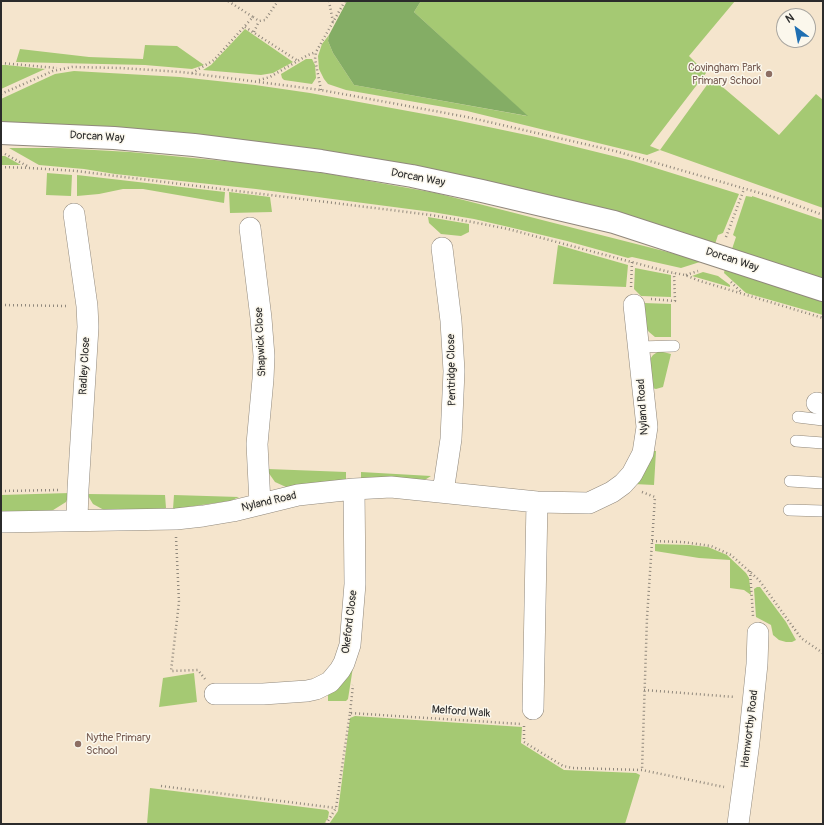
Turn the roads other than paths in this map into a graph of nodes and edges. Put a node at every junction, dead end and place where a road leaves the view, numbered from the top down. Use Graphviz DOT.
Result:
graph roads {
  1 [pos="3,143"];
  2 [pos="74,214"];
  3 [pos="250,228"];
  4 [pos="442,248"];
  5 [pos="823,290"];
  6 [pos="633,302"];
  7 [pos="638,346"];
  8 [pos="674,346"];
  9 [pos="821,409"];
  10 [pos="798,417"];
  11 [pos="796,441"];
  12 [pos="823,443"];
  13 [pos="790,481"];
  14 [pos="823,483"];
  15 [pos="354,489"];
  16 [pos="443,492"];
  17 [pos="537,502"];
  18 [pos="260,504"];
  19 [pos="789,510"];
  20 [pos="823,511"];
  21 [pos="77,520"];
  22 [pos="1,522"];
  23 [pos="758,633"];
  24 [pos="215,694"];
  25 [pos="533,709"];
  26 [pos="738,824"];
  1 -- 5 [label="main road, Dorcan Way"];
  2 -- 21 [label="street, Radley Close"];
  3 -- 18 [label="street, Shapwick Close"];
  4 -- 16 [label="street, Pentridge Close"];
  6 -- 7 [label="street, Nyland Road"];
  7 -- 8 [label="lane"];
  7 -- 17 [label="street, Nyland Road"];
  9 -- 10 [label="lane"];
  11 -- 12 [label="lane"];
  13 -- 14 [label="lane"];
  15 -- 16 [label="street, Nyland Road"];
  15 -- 18 [label="street, Nyland Road"];
  15 -- 24 [label="street, Okeford Close"];
  16 -- 17 [label="street, Nyland Road"];
  17 -- 25 [label="street"];
  18 -- 21 [label="street, Nyland Road"];
  19 -- 20 [label="lane"];
  21 -- 22 [label="street, Nyland Road"];
  23 -- 26 [label="street, Hamworthy Road"];
}
